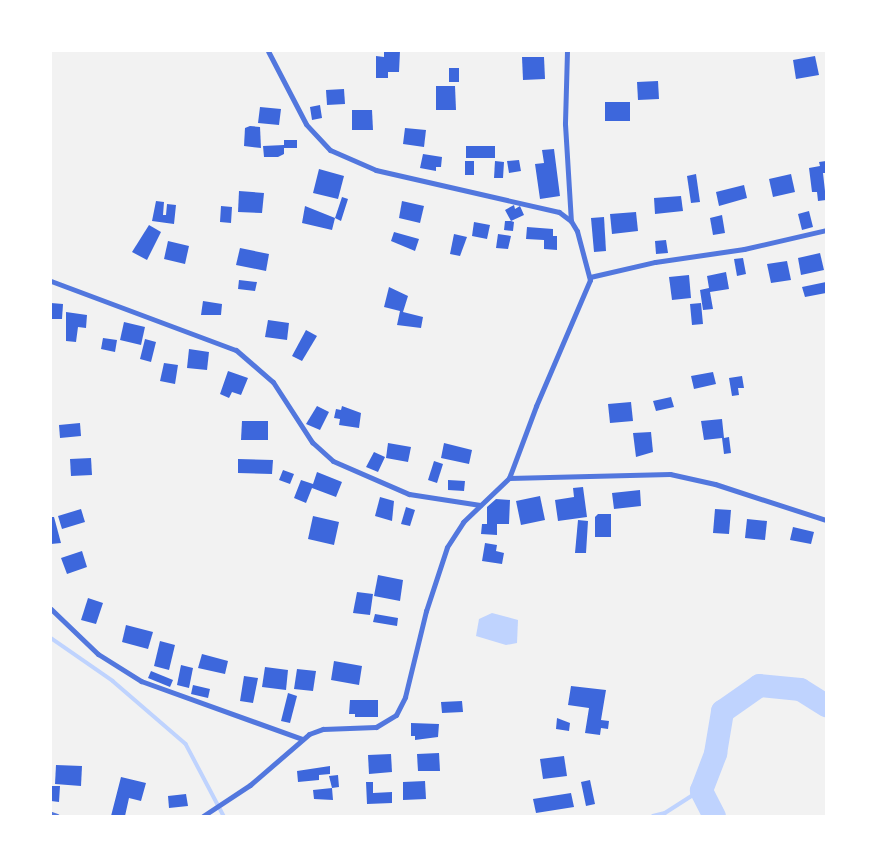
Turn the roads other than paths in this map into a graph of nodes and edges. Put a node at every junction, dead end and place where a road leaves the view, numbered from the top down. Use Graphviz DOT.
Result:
graph roads {
  1 [pos="268,51"];
  2 [pos="567,51"];
  3 [pos="573,224"];
  4 [pos="826,230"];
  5 [pos="590,276"];
  6 [pos="51,281"];
  7 [pos="509,478"];
  8 [pos="480,505"];
  9 [pos="826,520"];
  10 [pos="51,610"];
  11 [pos="302,739"];
  12 [pos="51,814"];
  13 [pos="206,814"];
  14 [pos="57,816"];
  1 -- 3 [label="street"];
  2 -- 3 [label="street"];
  3 -- 5 [label="street"];
  4 -- 5 [label="street"];
  5 -- 7 [label="street"];
  6 -- 8 [label="street"];
  7 -- 8 [label="street"];
  7 -- 9 [label="street"];
  8 -- 11 [label="street"];
  10 -- 11 [label="street"];
  11 -- 13 [label="street"];
  12 -- 14 [label="street"];
}
